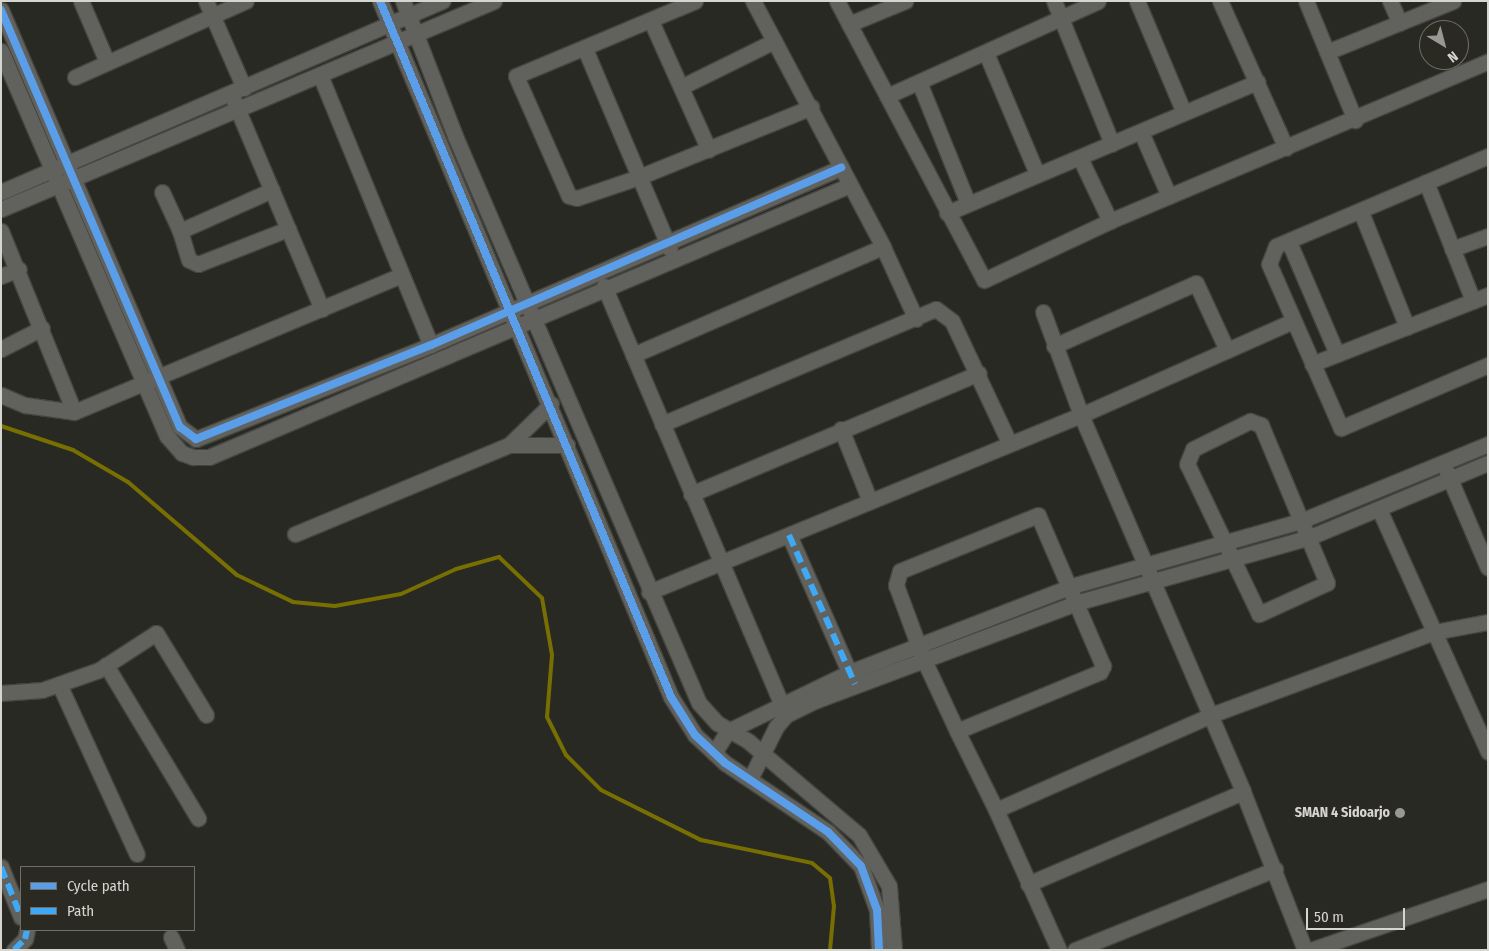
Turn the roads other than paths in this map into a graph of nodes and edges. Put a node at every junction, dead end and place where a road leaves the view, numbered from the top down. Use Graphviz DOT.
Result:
graph roads {
  1 [pos="81,1"];
  2 [pos="206,1"];
  3 [pos="246,1"];
  4 [pos="380,1"];
  5 [pos="442,1"];
  6 [pos="494,1"];
  7 [pos="695,1"];
  8 [pos="753,1"];
  9 [pos="837,1"];
  10 [pos="905,1"];
  11 [pos="1054,1"];
  12 [pos="1098,1"];
  13 [pos="1137,1"];
  14 [pos="1220,1"];
  15 [pos="1306,1"];
  16 [pos="1390,1"];
  17 [pos="1453,1"];
  18 [pos="1,10"];
  19 [pos="213,17"];
  20 [pos="1061,17"];
  21 [pos="411,20"];
  22 [pos="651,22"];
  23 [pos="1400,23"];
  24 [pos="848,24"];
  25 [pos="394,34"];
  26 [pos="774,41"];
  27 [pos="585,49"];
  28 [pos="1,51"];
  29 [pos="986,52"];
  30 [pos="1327,52"];
  31 [pos="1488,61"];
  32 [pos="107,62"];
  33 [pos="320,75"];
  34 [pos="75,77"];
  35 [pos="919,82"];
  36 [pos="1257,82"];
  37 [pos="681,87"];
  38 [pos="887,96"];
  39 [pos="236,98"];
  40 [pos="811,107"];
  41 [pos="1184,113"];
  42 [pos="1355,120"];
  43 [pos="1141,132"];
  44 [pos="1112,144"];
  45 [pos="1286,148"];
  46 [pos="709,150"];
  47 [pos="1488,156"];
  48 [pos="1080,158"];
  49 [pos="841,168"];
  50 [pos="64,172"];
  51 [pos="1037,174"];
  52 [pos="639,177"];
  53 [pos="1426,182"];
  54 [pos="850,185"];
  55 [pos="272,190"];
  56 [pos="1,192"];
  57 [pos="162,192"];
  58 [pos="1169,196"];
  59 [pos="968,203"];
  60 [pos="1,209"];
  61 [pos="1361,212"];
  62 [pos="947,213"];
  63 [pos="1110,221"];
  64 [pos="288,229"];
  65 [pos="1,230"];
  66 [pos="180,232"];
  67 [pos="1488,236"];
  68 [pos="667,241"];
  69 [pos="1289,242"];
  70 [pos="883,247"];
  71 [pos="1452,249"];
  72 [pos="674,257"];
  73 [pos="19,269"];
  74 [pos="402,275"];
  75 [pos="1,276"];
  76 [pos="604,286"];
  77 [pos="1488,295"];
  78 [pos="1473,301"];
  79 [pos="527,302"];
  80 [pos="322,309"];
  81 [pos="1043,312"];
  82 [pos="514,316"];
  83 [pos="533,317"];
  84 [pos="916,319"];
  85 [pos="1292,321"];
  86 [pos="1407,327"];
  87 [pos="42,328"];
  88 [pos="432,345"];
  89 [pos="1054,346"];
  90 [pos="1,349"];
  91 [pos="1227,350"];
  92 [pos="1337,354"];
  93 [pos="633,355"];
  94 [pos="1312,364"];
  95 [pos="1488,365"];
  96 [pos="979,373"];
  97 [pos="152,381"];
  98 [pos="1,395"];
  99 [pos="551,404"];
  100 [pos="74,412"];
  101 [pos="1081,415"];
  102 [pos="662,424"];
  103 [pos="841,429"];
  104 [pos="1010,442"];
  105 [pos="1488,444"];
  106 [pos="509,445"];
  107 [pos="568,445"];
  108 [pos="1444,463"];
  109 [pos="1488,463"];
  110 [pos="1450,481"];
  111 [pos="691,494"];
  112 [pos="870,501"];
  113 [pos="1379,508"];
  114 [pos="1303,520"];
  115 [pos="294,534"];
  116 [pos="789,535"];
  117 [pos="1310,537"];
  118 [pos="1227,543"];
  119 [pos="1234,558"];
  120 [pos="719,566"];
  121 [pos="1145,566"];
  122 [pos="1488,568"];
  123 [pos="641,572"];
  124 [pos="623,580"];
  125 [pos="1151,581"];
  126 [pos="1072,586"];
  127 [pos="650,597"];
  128 [pos="1079,602"];
  129 [pos="634,608"];
  130 [pos="1488,622"];
  131 [pos="1434,632"];
  132 [pos="921,652"];
  133 [pos="106,665"];
  134 [pos="852,678"];
  135 [pos="59,684"];
  136 [pos="1,693"];
  137 [pos="783,710"];
  138 [pos="206,715"];
  139 [pos="1211,715"];
  140 [pos="728,731"];
  141 [pos="957,731"];
  142 [pos="1488,752"];
  143 [pos="714,753"];
  144 [pos="763,755"];
  145 [pos="750,779"];
  146 [pos="1243,792"];
  147 [pos="996,810"];
  148 [pos="198,818"];
  149 [pos="137,854"];
  150 [pos="1,868"];
  151 [pos="1275,869"];
  152 [pos="1028,884"];
  153 [pos="1488,889"];
  154 [pos="20,915"];
  155 [pos="26,931"];
  156 [pos="14,950"];
  157 [pos="879,950"];
  158 [pos="894,950"];
  159 [pos="1059,950"];
  160 [pos="1075,950"];
  161 [pos="1304,950"];
  162 [pos="1311,950"];
  1 -- 32 [label="street"];
  2 -- 19 [label="street"];
  3 -- 19 [label="street"];
  4 -- 25 [label="street"];
  5 -- 21 [label="street"];
  6 -- 21 [label="street"];
  7 -- 22 [label="street"];
  8 -- 26 [label="street"];
  9 -- 24 [label="street"];
  10 -- 24 [label="street"];
  11 -- 20 [label="street"];
  12 -- 20 [label="street"];
  13 -- 41 [label="street"];
  14 -- 36 [label="street"];
  15 -- 30 [label="street"];
  16 -- 23 [label="street"];
  17 -- 23 [label="street"];
  18 -- 50 [label="street"];
  19 -- 32 [label="street"];
  19 -- 39 [label="street"];
  20 -- 29 [label="street"];
  20 -- 44 [label="street"];
  21 -- 25 [label="street"];
  21 -- 25 [label="street"];
  21 -- 79 [label="street"];
  22 -- 27 [label="street"];
  22 -- 37 [label="street"];
  23 -- 30 [label="street"];
  24 -- 38 [label="street"];
  25 -- 33 [label="street"];
  25 -- 39 [label="street"];
  25 -- 82 [label="street"];
  26 -- 37 [label="street"];
  26 -- 40 [label="street"];
  27 -- 52 [label="street"];
  27 -- 52 [label="street"];
  28 -- 50 [label="street"];
  29 -- 35 [label="street"];
  29 -- 51 [label="street"];
  30 -- 42 [label="street"];
  31 -- 42 [label="street"];
  32 -- 34 [label="street"];
  33 -- 39 [label="street"];
  33 -- 74 [label="street"];
  35 -- 38 [label="street"];
  35 -- 59 [label="street"];
  36 -- 41 [label="street"];
  36 -- 45 [label="street"];
  37 -- 46 [label="street"];
  38 -- 62 [label="street"];
  39 -- 50 [label="street"];
  39 -- 55 [label="street"];
  40 -- 46 [label="street"];
  40 -- 49 [label="street"];
  41 -- 43 [label="street"];
  42 -- 45 [label="street"];
  43 -- 44 [label="street"];
  43 -- 58 [label="street"];
  44 -- 48 [label="street"];
  45 -- 58 [label="street"];
  46 -- 52 [label="street"];
  47 -- 53 [label="street"];
  48 -- 51 [label="street"];
  48 -- 63 [label="street"];
  49 -- 54 [label="street"];
  49 -- 68 [label="street"];
  50 -- 56 [label="street"];
  50 -- 60 [label="street"];
  50 -- 97 [label="street"];
  51 -- 59 [label="street"];
  52 -- 68 [label="street"];
  53 -- 61 [label="street"];
  53 -- 71 [label="street"];
  54 -- 70 [label="street"];
  54 -- 72 [label="street"];
  55 -- 64 [label="street"];
  55 -- 66 [label="street"];
  57 -- 66 [label="street"];
  58 -- 63 [label="street"];
  59 -- 62 [label="street"];
  61 -- 69 [label="street"];
  61 -- 86 [label="street"];
  62 -- 63 [label="street"];
  64 -- 66 [label="street"];
  64 -- 80 [label="street"];
  65 -- 73 [label="street"];
  67 -- 71 [label="street"];
  68 -- 72 [label="street"];
  68 -- 79 [label="street"];
  69 -- 85 [label="street"];
  69 -- 92 [label="street"];
  70 -- 84 [label="street"];
  70 -- 93 [label="street"];
  71 -- 78 [label="street"];
  72 -- 76 [label="street"];
  73 -- 75 [label="street"];
  73 -- 87 [label="street"];
  74 -- 80 [label="street"];
  74 -- 88 [label="street"];
  76 -- 83 [label="street"];
  76 -- 93 [label="street"];
  77 -- 78 [label="street"];
  78 -- 86 [label="street"];
  79 -- 82 [label="street"];
  79 -- 83 [label="street"];
  80 -- 97 [label="street"];
  81 -- 89 [label="street"];
  82 -- 83 [label="street"];
  82 -- 88 [label="street"];
  82 -- 97 [label="street"];
  82 -- 99 [label="street"];
  83 -- 123 [label="street"];
  84 -- 96 [label="street"];
  84 -- 102 [label="street"];
  85 -- 91 [label="street"];
  85 -- 94 [label="street"];
  86 -- 92 [label="street"];
  87 -- 90 [label="street"];
  87 -- 100 [label="street"];
  88 -- 97 [label="street"];
  89 -- 91 [label="street"];
  89 -- 101 [label="street"];
  91 -- 101 [label="street"];
  92 -- 94 [label="street"];
  93 -- 102 [label="street"];
  94 -- 95 [label="street"];
  96 -- 103 [label="street"];
  96 -- 104 [label="street"];
  97 -- 100 [label="street"];
  98 -- 100 [label="street"];
  99 -- 106 [label="street"];
  99 -- 107 [label="street"];
  101 -- 104 [label="street"];
  101 -- 121 [label="street"];
  102 -- 111 [label="street"];
  103 -- 111 [label="street"];
  103 -- 112 [label="street"];
  104 -- 112 [label="street"];
  105 -- 108 [label="street"];
  106 -- 107 [label="street"];
  106 -- 115 [label="street"];
  107 -- 124 [label="street"];
  108 -- 110 [label="street"];
  108 -- 114 [label="street"];
  109 -- 110 [label="street"];
  110 -- 113 [label="street"];
  110 -- 122 [label="street"];
  111 -- 120 [label="street"];
  112 -- 116 [label="street"];
  113 -- 117 [label="street"];
  113 -- 131 [label="street"];
  114 -- 117 [label="street"];
  114 -- 118 [label="street"];
  114 -- 118 [label="street"];
  116 -- 120 [label="street"];
  116 -- 134 [label="street"];
  117 -- 119 [label="street"];
  117 -- 119 [label="street"];
  118 -- 119 [label="street"];
  118 -- 121 [label="street"];
  119 -- 125 [label="street"];
  120 -- 127 [label="street"];
  120 -- 137 [label="street"];
  121 -- 125 [label="street"];
  121 -- 126 [label="street"];
  123 -- 124 [label="street"];
  123 -- 127 [label="street"];
  124 -- 129 [label="street"];
  125 -- 128 [label="street"];
  125 -- 139 [label="street"];
  126 -- 128 [label="street"];
  126 -- 132 [label="street"];
  126 -- 132 [label="street"];
  127 -- 129 [label="street"];
  127 -- 140 [label="street"];
  128 -- 132 [label="street"];
  128 -- 141 [label="street"];
  129 -- 143 [label="street"];
  130 -- 131 [label="street"];
  131 -- 139 [label="street"];
  131 -- 142 [label="street"];
  132 -- 134 [label="street"];
  132 -- 141 [label="street"];
  133 -- 135 [label="street"];
  133 -- 138 [label="street"];
  133 -- 148 [label="street"];
  134 -- 137 [label="street"];
  135 -- 136 [label="street"];
  135 -- 149 [label="street"];
  137 -- 140 [label="street"];
  137 -- 144 [label="street"];
  139 -- 146 [label="street"];
  139 -- 147 [label="street"];
  140 -- 143 [label="street"];
  140 -- 144 [label="street"];
  141 -- 147 [label="street"];
  143 -- 145 [label="street"];
  144 -- 145 [label="street"];
  144 -- 158 [label="street"];
  145 -- 157 [label="street"];
  146 -- 151 [label="street"];
  146 -- 152 [label="street"];
  147 -- 152 [label="street"];
  150 -- 154 [label="street"];
  151 -- 160 [label="street"];
  151 -- 161 [label="street"];
  152 -- 159 [label="street"];
  153 -- 162 [label="street"];
  155 -- 156 [label="street"];
}
